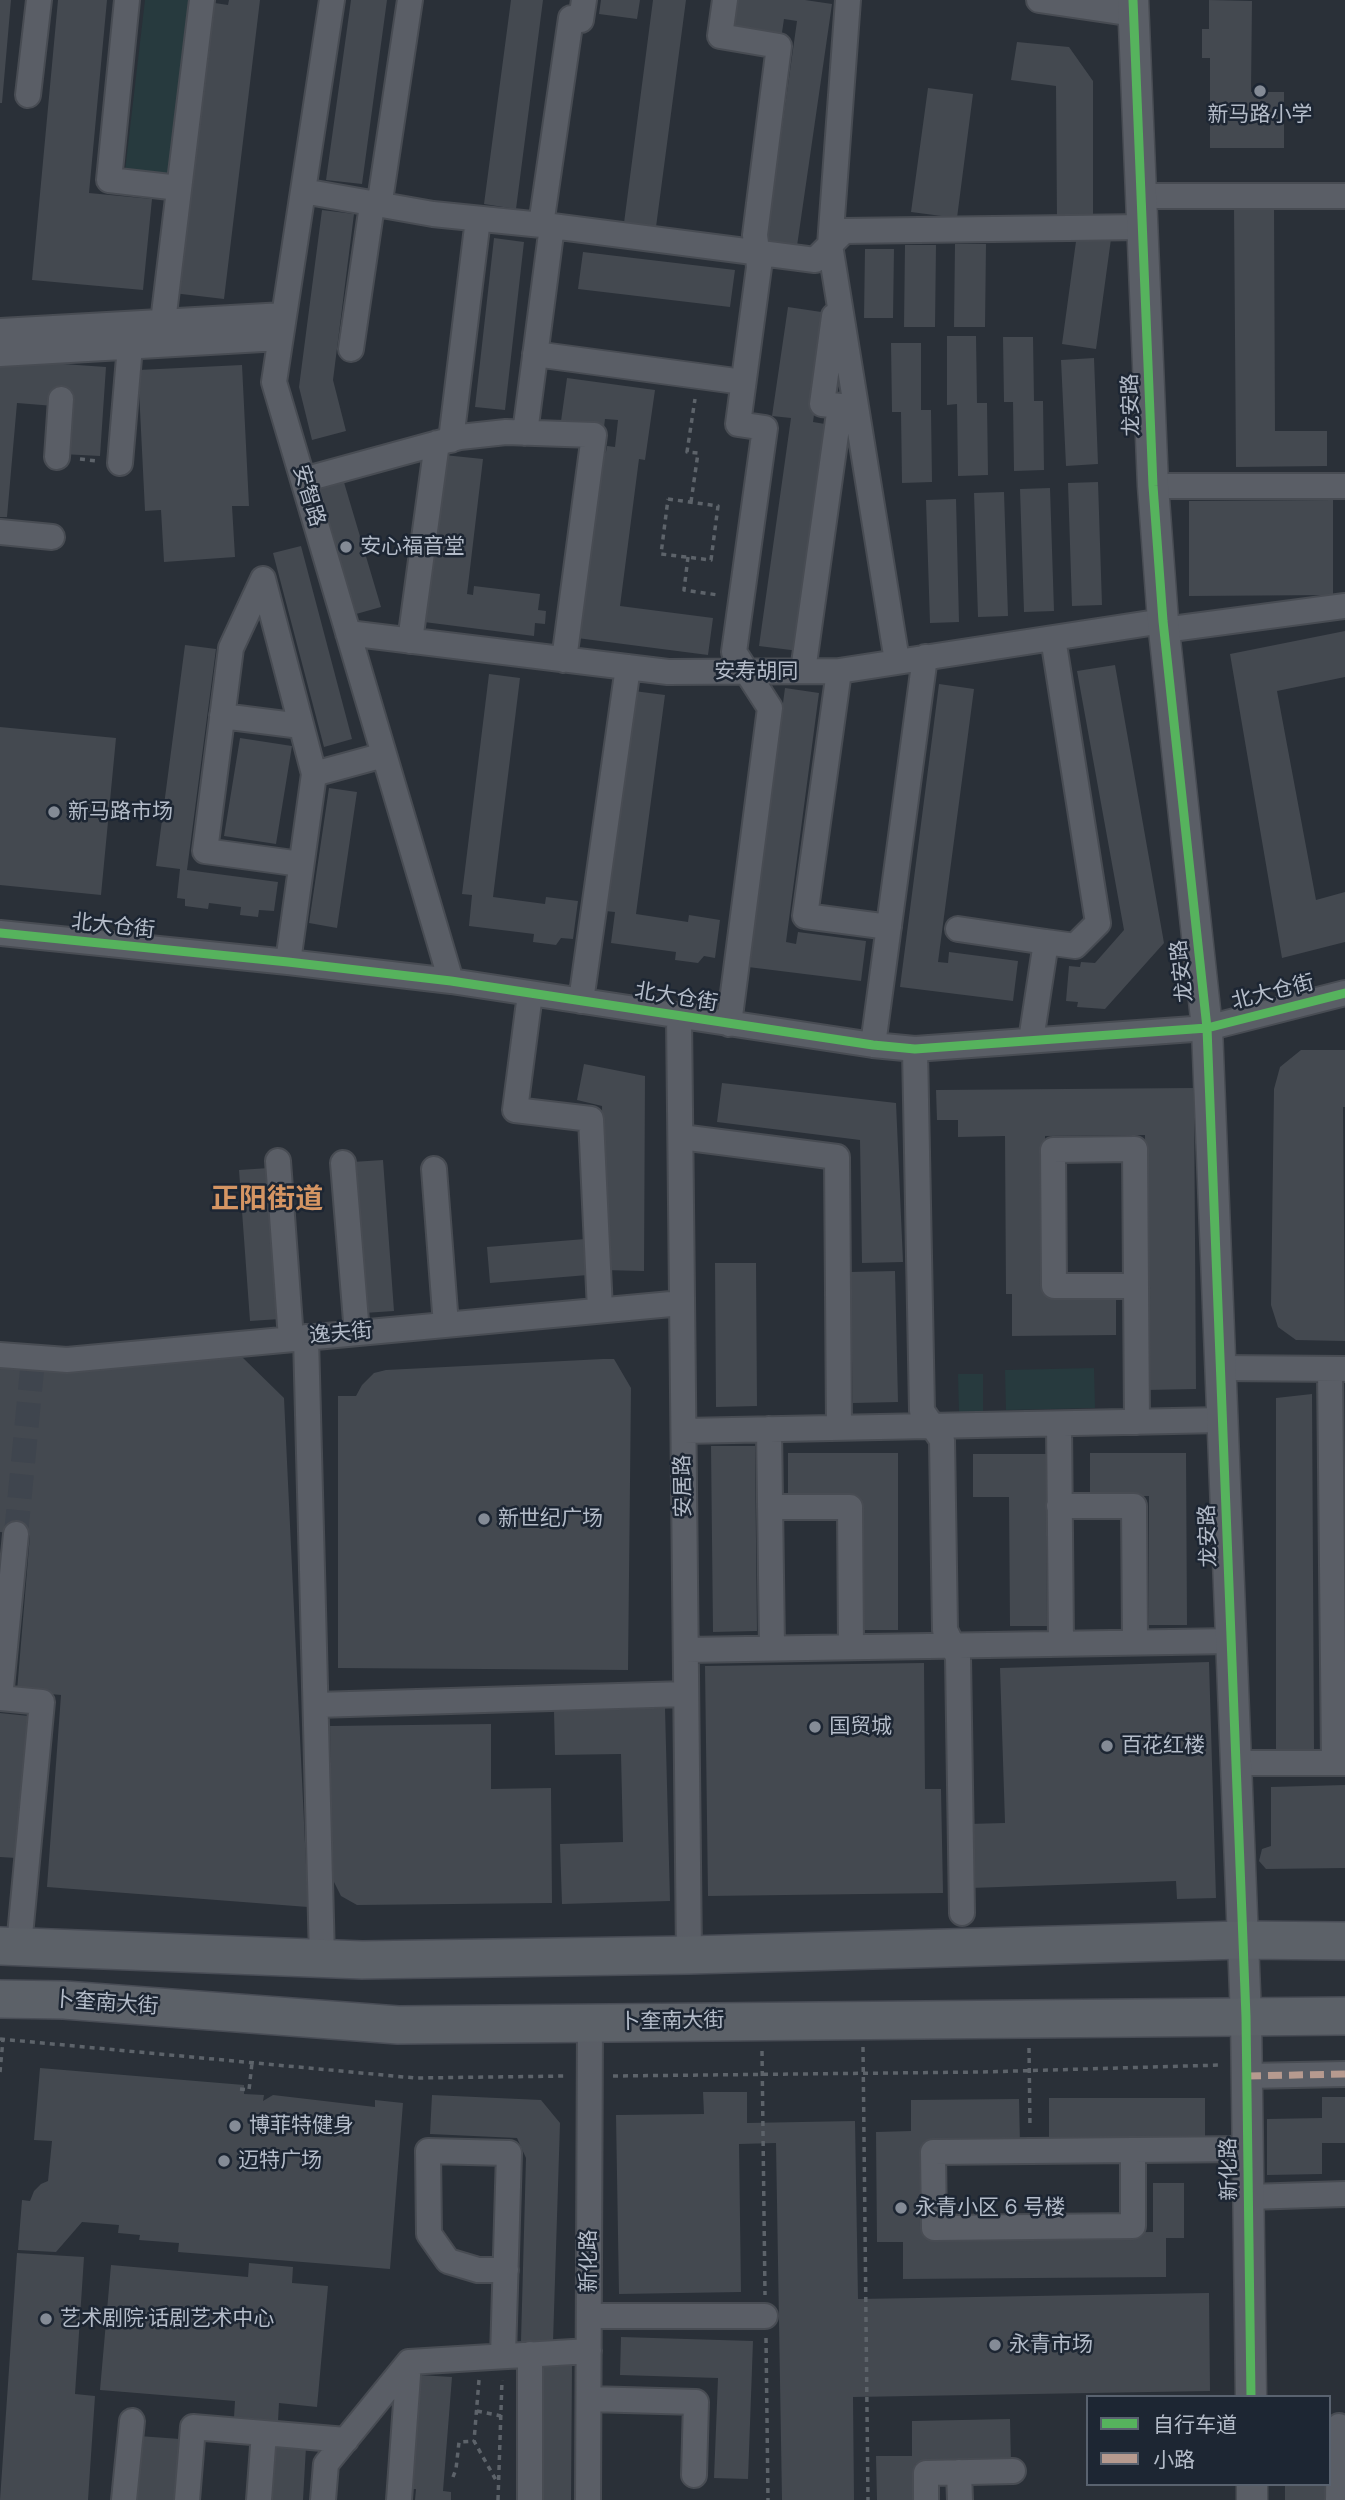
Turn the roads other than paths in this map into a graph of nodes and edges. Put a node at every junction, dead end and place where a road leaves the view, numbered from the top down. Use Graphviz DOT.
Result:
graph roads {
  1 [pos="39,0"];
  2 [pos="127,0"];
  3 [pos="202,0"];
  4 [pos="332,0"];
  5 [pos="410,0"];
  6 [pos="584,0"];
  7 [pos="725,0"];
  8 [pos="848,0"];
  9 [pos="1039,0"];
  10 [pos="1134,7"];
  11 [pos="28,95"];
  12 [pos="179,188"];
  13 [pos="303,191"];
  14 [pos="1345,196"];
  15 [pos="1141,197"];
  16 [pos="376,204"];
  17 [pos="478,219"];
  18 [pos="547,225"];
  19 [pos="1143,227"];
  20 [pos="830,245"];
  21 [pos="757,252"];
  22 [pos="838,291"];
  23 [pos="163,322"];
  24 [pos="282,327"];
  25 [pos="0,331"];
  26 [pos="129,335"];
  27 [pos="351,349"];
  28 [pos="0,354"];
  29 [pos="535,354"];
  30 [pos="743,382"];
  31 [pos="61,399"];
  32 [pos="525,433"];
  33 [pos="444,441"];
  34 [pos="57,457"];
  35 [pos="120,463"];
  36 [pos="303,480"];
  37 [pos="1153,486"];
  38 [pos="1345,486"];
  39 [pos="0,532"];
  40 [pos="52,537"];
  41 [pos="1345,606"];
  42 [pos="1163,626"];
  43 [pos="348,633"];
  44 [pos="1053,638"];
  45 [pos="410,641"];
  46 [pos="925,657"];
  47 [pos="564,660"];
  48 [pos="897,661"];
  49 [pos="628,667"];
  50 [pos="803,671"];
  51 [pos="839,671"];
  52 [pos="746,672"];
  53 [pos="222,716"];
  54 [pos="301,726"];
  55 [pos="384,755"];
  56 [pos="314,774"];
  57 [pos="301,864"];
  58 [pos="889,927"];
  59 [pos="958,929"];
  60 [pos="0,933"];
  61 [pos="1046,942"];
  62 [pos="288,962"];
  63 [pos="451,982"];
  64 [pos="1345,993"];
  65 [pos="530,994"];
  66 [pos="581,1001"];
  67 [pos="680,1016"];
  68 [pos="729,1024"];
  69 [pos="1207,1028"];
  70 [pos="1031,1040"];
  71 [pos="873,1045"];
  72 [pos="915,1049"];
  73 [pos="681,1137"];
  74 [pos="278,1161"];
  75 [pos="342,1163"];
  76 [pos="434,1169"];
  77 [pos="1136,1286"];
  78 [pos="682,1303"];
  79 [pos="600,1310"];
  80 [pos="446,1325"];
  81 [pos="357,1333"];
  82 [pos="299,1338"];
  83 [pos="0,1355"];
  84 [pos="1220,1368"];
  85 [pos="1338,1369"];
  86 [pos="1222,1420"];
  87 [pos="1137,1422"];
  88 [pos="1059,1424"];
  89 [pos="933,1426"];
  90 [pos="839,1428"];
  91 [pos="769,1429"];
  92 [pos="684,1431"];
  93 [pos="1059,1506"];
  94 [pos="770,1507"];
  95 [pos="16,1534"];
  96 [pos="1231,1641"];
  97 [pos="1135,1642"];
  98 [pos="1061,1643"];
  99 [pos="953,1645"];
  100 [pos="851,1647"];
  101 [pos="772,1648"];
  102 [pos="686,1650"];
  103 [pos="686,1695"];
  104 [pos="316,1704"];
  105 [pos="1235,1763"];
  106 [pos="1340,1763"];
  107 [pos="962,1913"];
  108 [pos="1242,1940"];
  109 [pos="1345,1941"];
  110 [pos="10,1946"];
  111 [pos="689,1955"];
  112 [pos="322,1958"];
  113 [pos="0,1999"];
  114 [pos="1345,2016"];
  115 [pos="1246,2017"];
  116 [pos="590,2023"];
  117 [pos="1247,2070"];
  118 [pos="1345,2074"];
  119 [pos="1248,2149"];
  120 [pos="1133,2150"];
  121 [pos="1345,2194"];
  122 [pos="1248,2197"];
  123 [pos="506,2270"];
  124 [pos="589,2316"];
  125 [pos="765,2316"];
  126 [pos="589,2351"];
  127 [pos="530,2354"];
  128 [pos="492,2357"];
  129 [pos="409,2362"];
  130 [pos="1251,2395"];
  131 [pos="589,2399"];
  132 [pos="132,2421"];
  133 [pos="1338,2428"];
  134 [pos="264,2433"];
  135 [pos="346,2440"];
  136 [pos="1013,2471"];
  137 [pos="959,2472"];
  138 [pos="694,2475"];
  139 [pos="124,2500"];
  140 [pos="187,2500"];
  141 [pos="259,2500"];
  142 [pos="323,2500"];
  143 [pos="399,2500"];
  144 [pos="530,2500"];
  145 [pos="588,2500"];
  146 [pos="926,2500"];
  147 [pos="960,2500"];
  148 [pos="1338,2500"];
  1 -- 11 [label="street"];
  2 -- 12 [label="street"];
  3 -- 12 [label="street"];
  4 -- 13 [label="street, 安智路"];
  5 -- 16 [label="street"];
  6 -- 18 [label="street"];
  7 -- 21 [label="street"];
  8 -- 20 [label="street"];
  9 -- 10 [label="street"];
  10 -- 15 [label="street, 龙安路"];
  12 -- 23 [label="street"];
  13 -- 16 [label="street"];
  13 -- 24 [label="street, 安智路"];
  14 -- 15 [label="street"];
  15 -- 19 [label="street, 龙安路"];
  16 -- 17 [label="street"];
  16 -- 27 [label="street"];
  17 -- 18 [label="street"];
  17 -- 33 [label="street"];
  18 -- 21 [label="street"];
  18 -- 29 [label="street"];
  19 -- 20 [label="street"];
  19 -- 37 [label="street, 龙安路"];
  20 -- 21 [label="street"];
  20 -- 22 [label="street"];
  21 -- 30 [label="street"];
  22 -- 48 [label="street"];
  22 -- 50 [label="street"];
  23 -- 24 [label="street"];
  23 -- 26 [label="street"];
  24 -- 26 [label="street"];
  24 -- 36 [label="street, 安智路"];
  25 -- 26 [label="street"];
  26 -- 28 [label="street"];
  26 -- 35 [label="street"];
  29 -- 30 [label="street"];
  29 -- 32 [label="street"];
  30 -- 52 [label="street"];
  31 -- 34 [label="street"];
  32 -- 33 [label="street"];
  32 -- 47 [label="street"];
  33 -- 36 [label="street"];
  33 -- 45 [label="street"];
  36 -- 43 [label="street, 安智路"];
  37 -- 38 [label="street"];
  37 -- 42 [label="street, 龙安路"];
  39 -- 40 [label="street"];
  41 -- 42 [label="street, 安寿胡同"];
  42 -- 44 [label="street, 安寿胡同"];
  42 -- 69 [label="street, 龙安路"];
  43 -- 45 [label="street, 安寿胡同"];
  43 -- 55 [label="street, 安智路"];
  44 -- 46 [label="street, 安寿胡同"];
  44 -- 61 [label="street"];
  45 -- 47 [label="street, 安寿胡同"];
  46 -- 48 [label="street, 安寿胡同"];
  46 -- 58 [label="street"];
  47 -- 49 [label="street, 安寿胡同"];
  48 -- 51 [label="street, 安寿胡同"];
  49 -- 52 [label="street, 安寿胡同"];
  49 -- 66 [label="street"];
  50 -- 51 [label="street, 安寿胡同"];
  50 -- 52 [label="street, 安寿胡同"];
  51 -- 58 [label="street"];
  52 -- 68 [label="street"];
  53 -- 54 [label="street"];
  53 -- 54 [label="street"];
  53 -- 57 [label="street"];
  54 -- 56 [label="street"];
  55 -- 56 [label="street"];
  55 -- 63 [label="street, 安智路"];
  56 -- 57 [label="street"];
  57 -- 62 [label="street"];
  58 -- 71 [label="street"];
  59 -- 61 [label="street"];
  60 -- 62 [label="street, 北大仓街"];
  61 -- 70 [label="street"];
  62 -- 63 [label="street, 北大仓街"];
  63 -- 65 [label="street, 北大仓街"];
  64 -- 69 [label="street, 北大仓街"];
  65 -- 66 [label="street, 北大仓街"];
  65 -- 79 [label="street"];
  66 -- 67 [label="street, 北大仓街"];
  67 -- 68 [label="street, 北大仓街"];
  67 -- 73 [label="street, 安居路"];
  68 -- 71 [label="street, 北大仓街"];
  69 -- 70 [label="street, 北大仓街"];
  69 -- 84 [label="street, 龙安路"];
  70 -- 72 [label="street, 北大仓街"];
  71 -- 72 [label="street, 北大仓街"];
  72 -- 89 [label="street"];
  73 -- 78 [label="street, 安居路"];
  73 -- 90 [label="street"];
  74 -- 82 [label="street"];
  75 -- 81 [label="street"];
  76 -- 80 [label="street"];
  77 -- 77 [label="street"];
  77 -- 87 [label="street"];
  78 -- 79 [label="street, 逸夫街"];
  78 -- 92 [label="street, 安居路"];
  79 -- 80 [label="street, 逸夫街"];
  80 -- 81 [label="street, 逸夫街"];
  81 -- 82 [label="street, 逸夫街"];
  82 -- 83 [label="street, 逸夫街"];
  82 -- 104 [label="street"];
  84 -- 85 [label="street"];
  84 -- 86 [label="street, 龙安路"];
  85 -- 106 [label="street"];
  86 -- 87 [label="street"];
  86 -- 96 [label="street, 龙安路"];
  87 -- 88 [label="street"];
  88 -- 89 [label="street"];
  88 -- 93 [label="street"];
  89 -- 90 [label="street"];
  89 -- 99 [label="street"];
  90 -- 91 [label="street"];
  91 -- 92 [label="street"];
  91 -- 94 [label="street"];
  92 -- 102 [label="street, 安居路"];
  93 -- 97 [label="street"];
  93 -- 98 [label="street"];
  94 -- 100 [label="street"];
  94 -- 101 [label="street"];
  95 -- 110 [label="street"];
  96 -- 97 [label="street"];
  96 -- 105 [label="street, 龙安路"];
  97 -- 98 [label="street"];
  98 -- 99 [label="street"];
  99 -- 100 [label="street"];
  99 -- 107 [label="street"];
  100 -- 101 [label="street"];
  101 -- 102 [label="street"];
  102 -- 103 [label="street, 安居路"];
  103 -- 104 [label="street"];
  103 -- 111 [label="street, 安居路"];
  104 -- 112 [label="street"];
  105 -- 106 [label="street"];
  105 -- 108 [label="street, 龙安路"];
  108 -- 109 [label="main road"];
  108 -- 111 [label="main road"];
  108 -- 115 [label="street, 新化路"];
  110 -- 112 [label="main road"];
  111 -- 112 [label="main road"];
  113 -- 116 [label="main road, 卜奎南大街"];
  114 -- 115 [label="main road, 卜奎南大街"];
  115 -- 116 [label="main road, 卜奎南大街"];
  115 -- 117 [label="street, 新化路"];
  116 -- 124 [label="street, 新化路"];
  117 -- 118 [label="street"];
  117 -- 119 [label="street, 新化路"];
  119 -- 120 [label="street"];
  119 -- 122 [label="street, 新化路"];
  120 -- 120 [label="street"];
  121 -- 122 [label="street"];
  122 -- 130 [label="street, 新化路"];
  123 -- 123 [label="street"];
  123 -- 128 [label="street"];
  124 -- 125 [label="street"];
  124 -- 126 [label="street, 新化路"];
  126 -- 127 [label="street"];
  126 -- 131 [label="street, 新化路"];
  127 -- 128 [label="street"];
  127 -- 144 [label="street"];
  128 -- 129 [label="street"];
  129 -- 135 [label="street"];
  129 -- 143 [label="street"];
  131 -- 138 [label="street"];
  131 -- 145 [label="street, 新化路"];
  132 -- 139 [label="street"];
  133 -- 148 [label="street"];
  134 -- 135 [label="street"];
  134 -- 140 [label="street"];
  134 -- 141 [label="street"];
  135 -- 142 [label="street"];
  136 -- 137 [label="street"];
  137 -- 146 [label="street"];
  137 -- 147 [label="street"];
}
